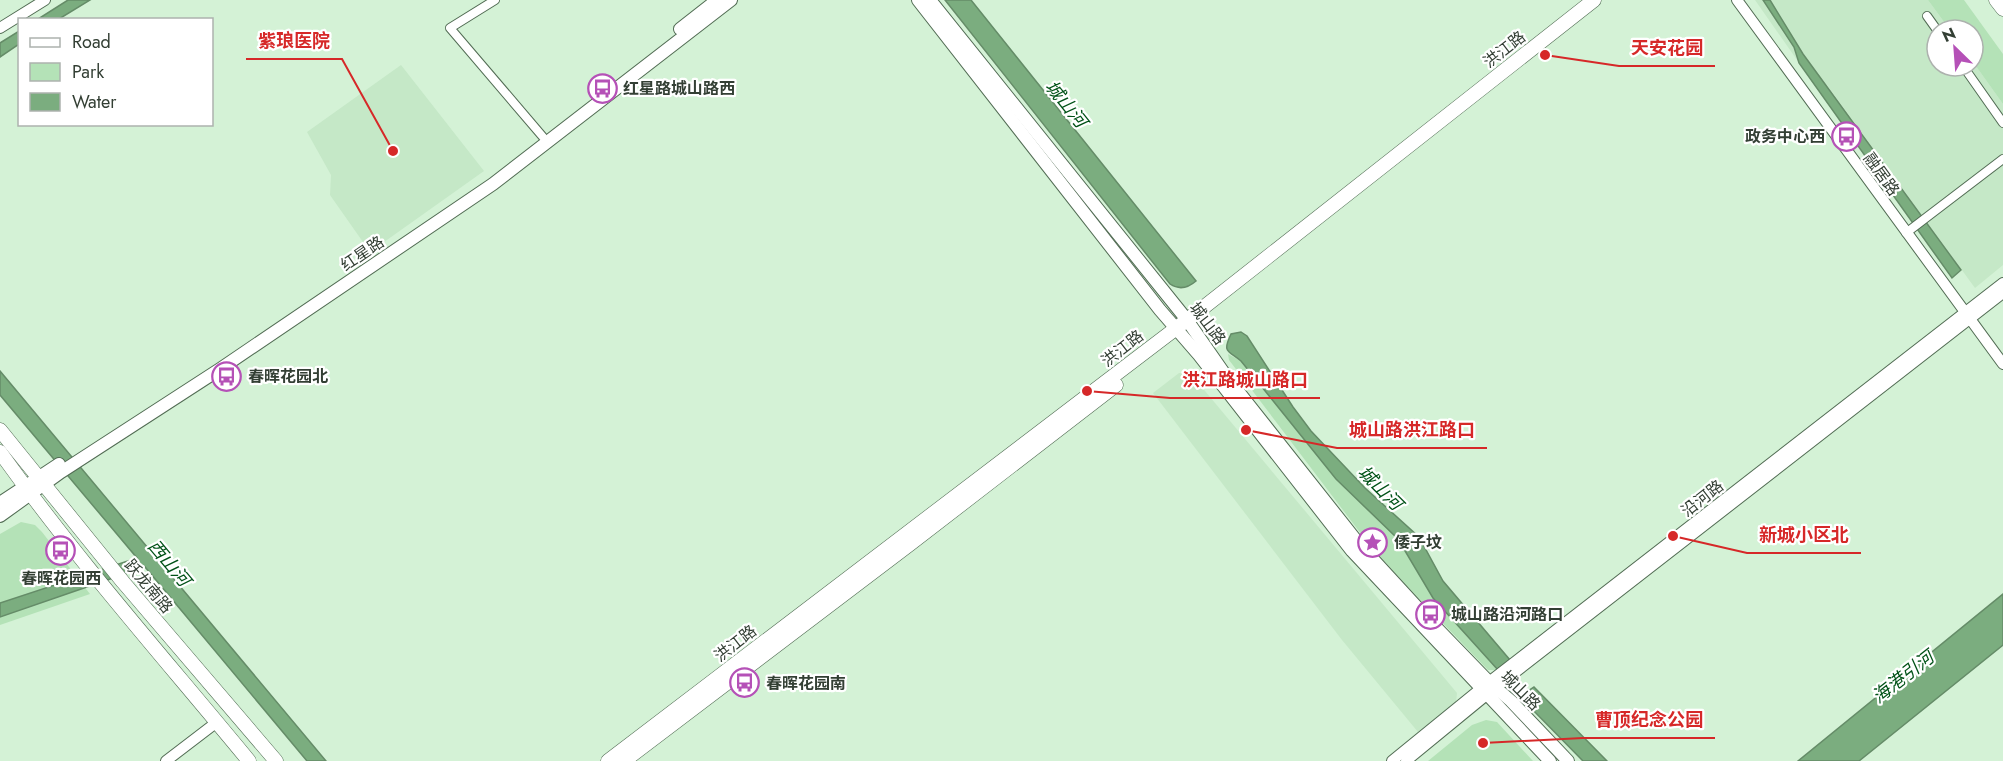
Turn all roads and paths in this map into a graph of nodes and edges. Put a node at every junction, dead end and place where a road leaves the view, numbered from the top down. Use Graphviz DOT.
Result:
graph roads {
  1 [pos="45,0"];
  2 [pos="495,0"];
  3 [pos="717,0"];
  4 [pos="731,0"];
  5 [pos="918,0"];
  6 [pos="930,0"];
  7 [pos="1594,0"];
  8 [pos="1605,0"];
  9 [pos="1737,0"];
  10 [pos="1996,0"];
  11 [pos="2003,9"];
  12 [pos="0,28"];
  13 [pos="1971,78"];
  14 [pos="2003,123"];
  15 [pos="543,137"];
  16 [pos="2003,159"];
  17 [pos="1909,230"];
  18 [pos="2003,283"];
  19 [pos="2003,293"];
  20 [pos="1967,316"];
  21 [pos="1184,327"];
  22 [pos="2003,364"];
  23 [pos="0,430"];
  24 [pos="0,452"];
  25 [pos="76,458"];
  26 [pos="41,480"];
  27 [pos="27,491"];
  28 [pos="0,503"];
  29 [pos="0,516"];
  30 [pos="1488,688"];
  31 [pos="217,722"];
  32 [pos="166,761"];
  33 [pos="249,761"];
  34 [pos="276,761"];
  35 [pos="608,761"];
  36 [pos="624,761"];
  37 [pos="1392,761"];
  38 [pos="1406,761"];
  39 [pos="1550,761"];
  40 [pos="1568,761"];
  1 -- 12 [label="street"];
  2 -- 15 [label="street"];
  3 -- 15 [label="main road, 红星路"];
  4 -- 25 [label="main road, 红星路"];
  5 -- 21 [label="main road, 城山路"];
  6 -- 21 [label="main road, 城山路"];
  7 -- 21 [label="main road, 洪江路"];
  8 -- 21 [label="main road, 洪江路"];
  9 -- 17 [label="street, 融居路"];
  10 -- 11 [label="main road"];
  13 -- 14 [label="street"];
  15 -- 25 [label="main road, 红星路"];
  16 -- 17 [label="street"];
  17 -- 20 [label="street, 融居路"];
  18 -- 20 [label="street, 沿河路"];
  19 -- 20 [label="street, 沿河路"];
  20 -- 22 [label="street, 融居路"];
  20 -- 30 [label="street, 沿河路"];
  21 -- 30 [label="main road, 城山路"];
  21 -- 35 [label="main road, 洪江路"];
  21 -- 36 [label="main road, 洪江路"];
  23 -- 26 [label="main road, 跃龙南路"];
  24 -- 27 [label="main road"];
  25 -- 26 [label="main road, 红星路"];
  26 -- 27 [label="main road, 红星路"];
  26 -- 34 [label="main road, 跃龙南路"];
  27 -- 28 [label="main road, 红星路"];
  27 -- 29 [label="main road, 红星路"];
  27 -- 31 [label="main road"];
  30 -- 37 [label="street, 沿河路"];
  30 -- 38 [label="street, 沿河路"];
  30 -- 39 [label="main road, 城山路"];
  30 -- 40 [label="main road, 城山路"];
  31 -- 32 [label="street"];
  31 -- 33 [label="main road"];
}
